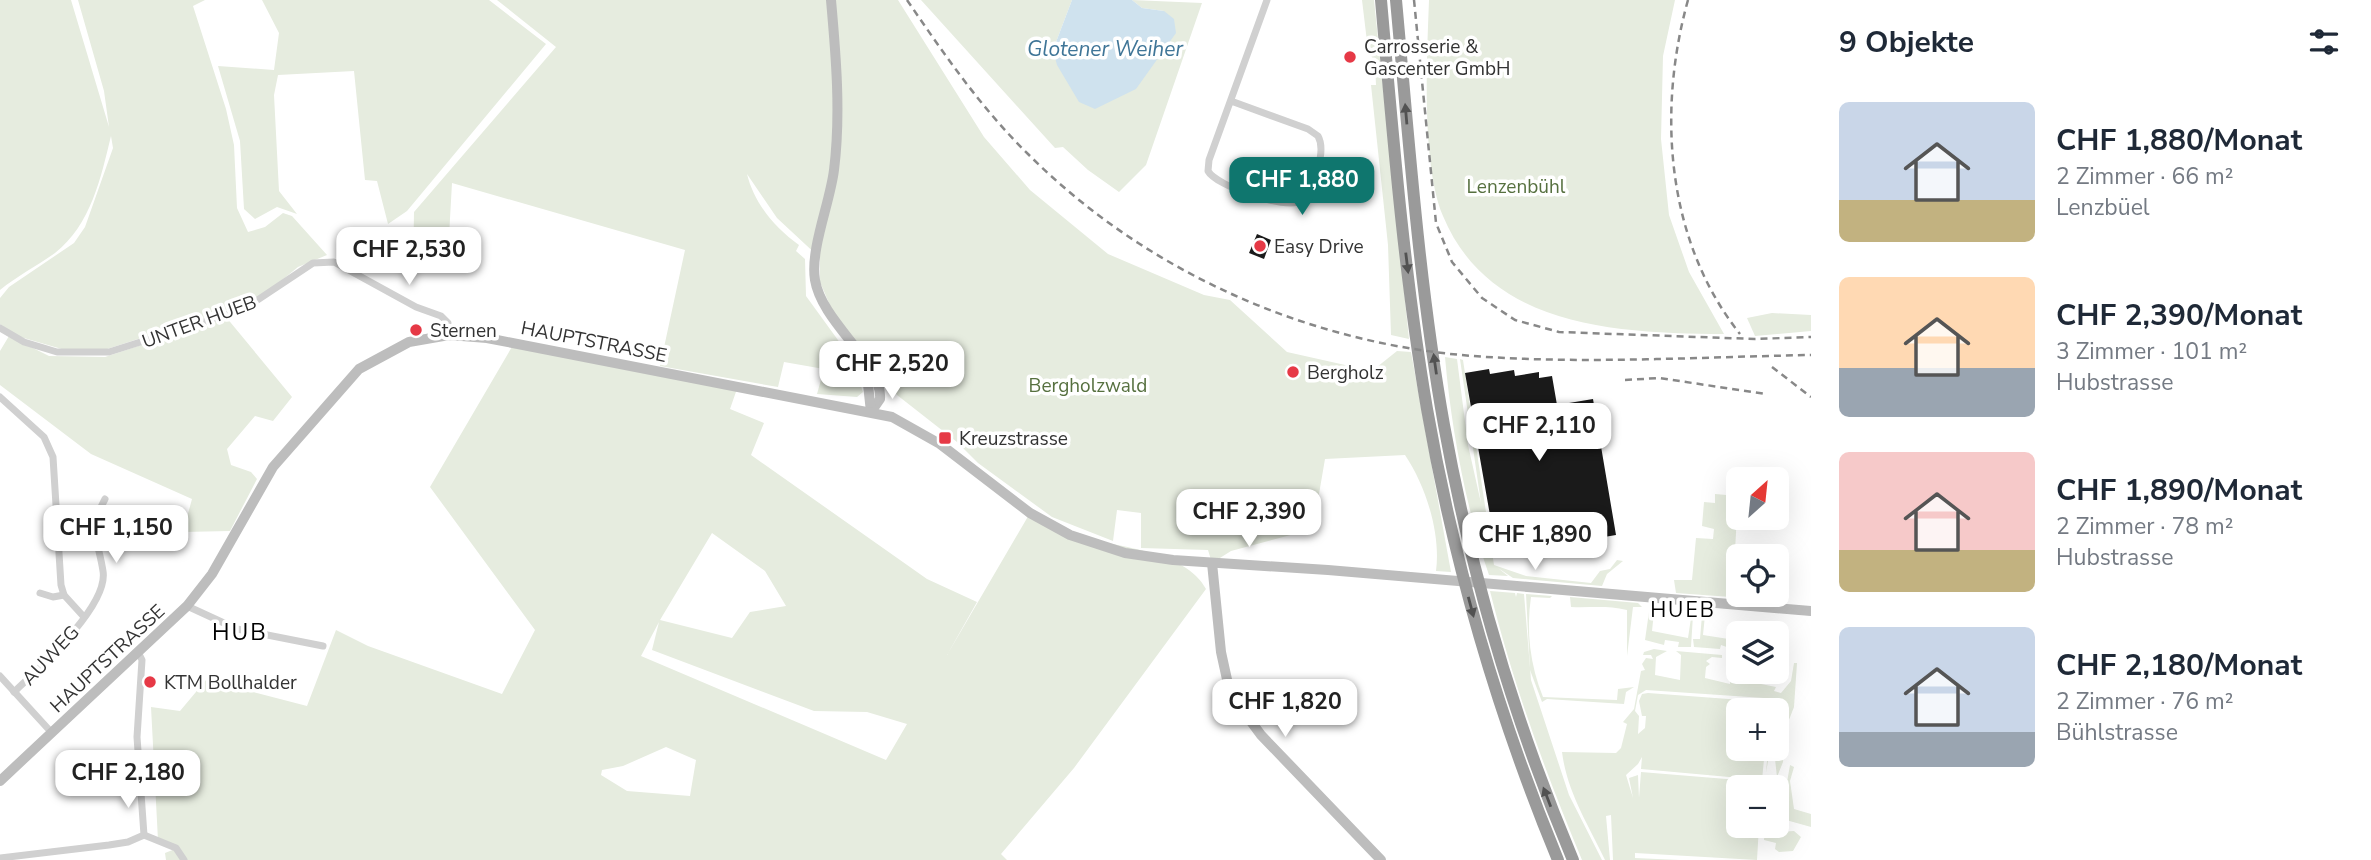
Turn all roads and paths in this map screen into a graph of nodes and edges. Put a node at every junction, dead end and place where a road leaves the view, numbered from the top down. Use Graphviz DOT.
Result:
graph roads {
  1 [pos="831,0"];
  2 [pos="1267,0"];
  3 [pos="1381,0"];
  4 [pos="1396,0"];
  5 [pos="1231,101"];
  6 [pos="2,330"];
  7 [pos="449,335"];
  8 [pos="0,341"];
  9 [pos="0,397"];
  10 [pos="871,412"];
  11 [pos="105,499"];
  12 [pos="1212,563"];
  13 [pos="40,593"];
  14 [pos="64,595"];
  15 [pos="187,606"];
  16 [pos="1810,611"];
  17 [pos="84,617"];
  18 [pos="323,646"];
  19 [pos="139,654"];
  20 [pos="0,676"];
  21 [pos="14,692"];
  22 [pos="52,733"];
  23 [pos="0,781"];
  24 [pos="144,835"];
  25 [pos="0,858"];
  26 [pos="184,860"];
  27 [pos="1381,860"];
  28 [pos="1558,860"];
  29 [pos="1573,860"];
  1 -- 10 [label="street"];
  2 -- 5 [label="street"];
  3 -- 28 [label="highway, one-way"];
  29 -- 4 [label="highway, one-way"];
  5 -- 5 [label="street"];
  6 -- 7 [label="street, UNTER HUEB"];
  6 -- 8 [label="street"];
  7 -- 10 [label="street, HAUPTSTRASSE"];
  7 -- 15 [label="street, HAUPTSTRASSE"];
  9 -- 14 [label="street"];
  10 -- 12 [label="street, HAUPTSTRASSE"];
  11 -- 17 [label="street, AUWEG"];
  12 -- 16 [label="street, HAUPTSTRASSE"];
  12 -- 27 [label="street"];
  13 -- 14 [label="street"];
  14 -- 17 [label="street"];
  15 -- 18 [label="street"];
  15 -- 19 [label="street, HAUPTSTRASSE"];
  17 -- 21 [label="street, AUWEG"];
  19 -- 22 [label="street, HAUPTSTRASSE"];
  19 -- 24 [label="street"];
  20 -- 21 [label="street"];
  21 -- 22 [label="street"];
  22 -- 23 [label="street, HAUPTSTRASSE"];
  24 -- 25 [label="street"];
  24 -- 26 [label="street"];
}
